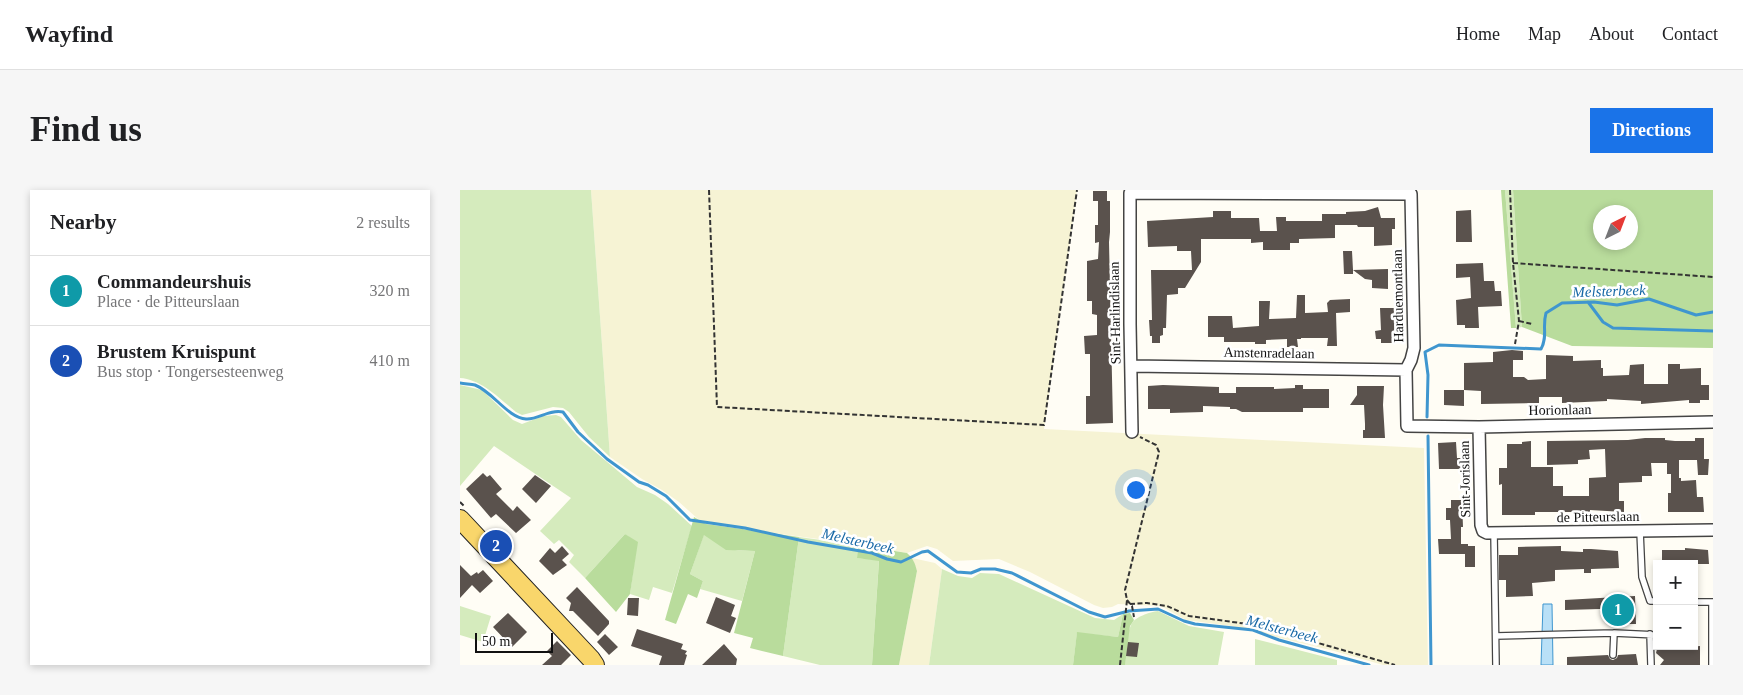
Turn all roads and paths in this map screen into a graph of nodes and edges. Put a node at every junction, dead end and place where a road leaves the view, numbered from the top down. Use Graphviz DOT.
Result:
graph roads {
  1 [pos="709,190"];
  2 [pos="1077,190"];
  3 [pos="1510,190"];
  4 [pos="1411,194"];
  5 [pos="1513,263"];
  6 [pos="1713,277"];
  7 [pos="1519,321"];
  8 [pos="1532,324"];
  9 [pos="1515,344"];
  10 [pos="1131,366"];
  11 [pos="1406,370"];
  12 [pos="1713,422"];
  13 [pos="1407,426"];
  14 [pos="1479,427"];
  15 [pos="1132,432"];
  16 [pos="460,519"];
  17 [pos="1713,530"];
  18 [pos="1640,531"];
  19 [pos="1488,532"];
  20 [pos="1127,600"];
  21 [pos="1653,601"];
  22 [pos="1698,602"];
  23 [pos="1131,605"];
  24 [pos="1134,617"];
  25 [pos="1614,633"];
  26 [pos="1653,634"];
  27 [pos="1496,636"];
  28 [pos="1613,655"];
  29 [pos="596,663"];
  30 [pos="1120,665"];
  31 [pos="1396,665"];
  32 [pos="1496,665"];
  33 [pos="1651,665"];
  34 [pos="1712,665"];
  1 -- 2 [label="path"];
  3 -- 5 [label="path"];
  4 -- 10 [label="street, Sint-Harlindislaan"];
  4 -- 11 [label="street, Harduemontlaan"];
  5 -- 6 [label="path"];
  5 -- 7 [label="path"];
  7 -- 8 [label="path"];
  7 -- 9 [label="path"];
  10 -- 11 [label="street, Amstenradelaan"];
  10 -- 15 [label="street, Sint-Harlindislaan"];
  11 -- 13 [label="street, Harduemontlaan"];
  12 -- 14 [label="street, Horionlaan"];
  13 -- 14 [label="street, Horionlaan"];
  14 -- 19 [label="street, Sint-Jorislaan"];
  15 -- 20 [label="path"];
  16 -- 29 [label="main road"];
  17 -- 18 [label="street, de Pitteurslaan"];
  18 -- 19 [label="street, de Pitteurslaan"];
  18 -- 21 [label="lane"];
  19 -- 27 [label="lane"];
  20 -- 23 [label="path"];
  20 -- 30 [label="path"];
  22 -- 34 [label="lane"];
  23 -- 24 [label="path"];
  23 -- 31 [label="path"];
  25 -- 26 [label="lane"];
  25 -- 27 [label="lane"];
  25 -- 28 [label="lane"];
  26 -- 33 [label="lane"];
  27 -- 32 [label="lane"];
}
